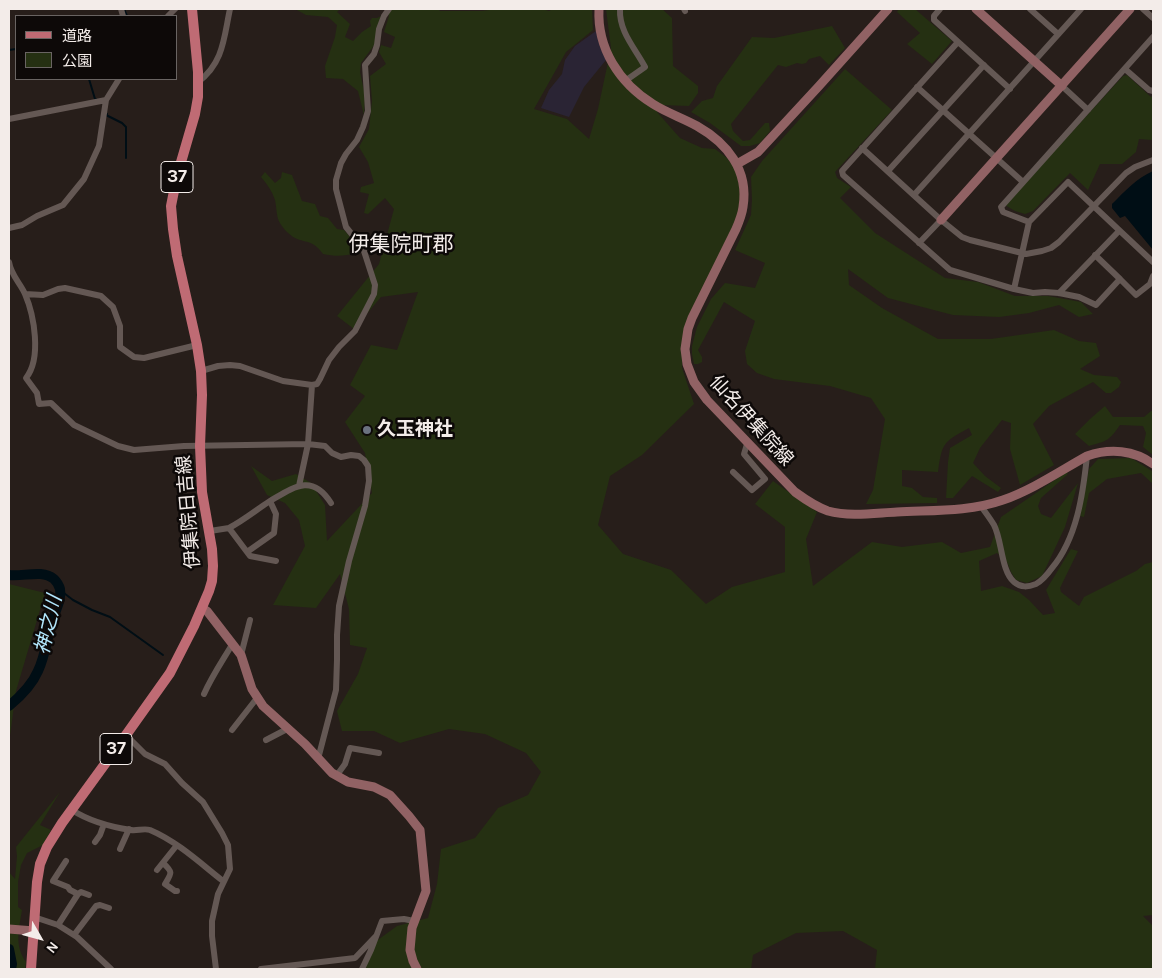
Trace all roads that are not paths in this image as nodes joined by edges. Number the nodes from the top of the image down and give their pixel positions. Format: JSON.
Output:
{"nodes":[{"id":1,"x":192,"y":9,"type":"edge"},
{"id":2,"x":230,"y":9,"type":"edge"},
{"id":3,"x":389,"y":9,"type":"edge"},
{"id":4,"x":599,"y":9,"type":"edge"},
{"id":5,"x":620,"y":9,"type":"edge"},
{"id":6,"x":888,"y":9,"type":"edge"},
{"id":7,"x":940,"y":9,"type":"edge"},
{"id":8,"x":976,"y":9,"type":"edge"},
{"id":9,"x":1030,"y":9,"type":"edge"},
{"id":10,"x":1081,"y":9,"type":"edge"},
{"id":11,"x":1130,"y":9,"type":"edge"},
{"id":12,"x":1143,"y":9,"type":"edge"},
{"id":13,"x":1153,"y":18,"type":"edge"},
{"id":14,"x":1058,"y":34,"type":"junction"},
{"id":15,"x":1153,"y":37,"type":"edge"},
{"id":16,"x":958,"y":42,"type":"junction"},
{"id":17,"x":1034,"y":61,"type":"junction"},
{"id":18,"x":984,"y":65,"type":"junction"},
{"id":19,"x":1125,"y":69,"type":"junction"},
{"id":20,"x":118,"y":80,"type":"edge"},
{"id":21,"x":625,"y":81,"type":"junction"},
{"id":22,"x":198,"y":82,"type":"junction"},
{"id":23,"x":1062,"y":86,"type":"junction"},
{"id":24,"x":917,"y":87,"type":"junction"},
{"id":25,"x":1010,"y":89,"type":"junction"},
{"id":26,"x":1153,"y":91,"type":"edge"},
{"id":27,"x":106,"y":100,"type":"junction"},
{"id":28,"x":1088,"y":110,"type":"junction"},
{"id":29,"x":943,"y":111,"type":"junction"},
{"id":30,"x":9,"y":119,"type":"edge"},
{"id":31,"x":969,"y":134,"type":"junction"},
{"id":32,"x":862,"y":148,"type":"junction"},
{"id":33,"x":997,"y":158,"type":"junction"},
{"id":34,"x":1153,"y":160,"type":"edge"},
{"id":35,"x":737,"y":164,"type":"junction"},
{"id":36,"x":888,"y":171,"type":"junction"},
{"id":37,"x":1023,"y":182,"type":"junction"},
{"id":38,"x":914,"y":195,"type":"junction"},
{"id":39,"x":1094,"y":206,"type":"junction"},
{"id":40,"x":941,"y":220,"type":"junction"},
{"id":41,"x":1029,"y":222,"type":"junction"},
{"id":42,"x":9,"y":228,"type":"edge"},
{"id":43,"x":1119,"y":231,"type":"junction"},
{"id":44,"x":919,"y":243,"type":"junction"},
{"id":45,"x":1022,"y":253,"type":"junction"},
{"id":46,"x":1095,"y":255,"type":"junction"},
{"id":47,"x":9,"y":262,"type":"edge"},
{"id":48,"x":1153,"y":262,"type":"edge"},
{"id":49,"x":1153,"y":276,"type":"edge"},
{"id":50,"x":1120,"y":280,"type":"junction"},
{"id":51,"x":1014,"y":289,"type":"junction"},
{"id":52,"x":1059,"y":293,"type":"junction"},
{"id":53,"x":25,"y":294,"type":"junction"},
{"id":54,"x":197,"y":345,"type":"junction"},
{"id":55,"x":201,"y":371,"type":"junction"},
{"id":56,"x":312,"y":385,"type":"junction"},
{"id":57,"x":308,"y":444,"type":"junction"},
{"id":58,"x":747,"y":444,"type":"junction"},
{"id":59,"x":200,"y":446,"type":"junction"},
{"id":60,"x":1087,"y":456,"type":"junction"},
{"id":61,"x":1153,"y":464,"type":"edge"},
{"id":62,"x":733,"y":472,"type":"dead end"},
{"id":63,"x":299,"y":486,"type":"junction"},
{"id":64,"x":270,"y":500,"type":"junction"},
{"id":65,"x":331,"y":503,"type":"dead end"},
{"id":66,"x":981,"y":506,"type":"junction"},
{"id":67,"x":229,"y":528,"type":"junction"},
{"id":68,"x":210,"y":531,"type":"junction"},
{"id":69,"x":247,"y":552,"type":"junction"},
{"id":70,"x":276,"y":561,"type":"dead end"},
{"id":71,"x":202,"y":608,"type":"junction"},
{"id":72,"x":250,"y":620,"type":"dead end"},
{"id":73,"x":233,"y":643,"type":"junction"},
{"id":74,"x":241,"y":655,"type":"junction"},
{"id":75,"x":204,"y":694,"type":"dead end"},
{"id":76,"x":257,"y":698,"type":"junction"},
{"id":77,"x":289,"y":728,"type":"junction"},
{"id":78,"x":232,"y":730,"type":"dead end"},
{"id":79,"x":126,"y":735,"type":"junction"},
{"id":80,"x":266,"y":740,"type":"dead end"},
{"id":81,"x":379,"y":754,"type":"dead end"},
{"id":82,"x":318,"y":759,"type":"junction"},
{"id":83,"x":337,"y":776,"type":"junction"},
{"id":84,"x":72,"y":810,"type":"junction"},
{"id":85,"x":104,"y":824,"type":"junction"},
{"id":86,"x":129,"y":829,"type":"junction"},
{"id":87,"x":96,"y":842,"type":"dead end"},
{"id":88,"x":177,"y":845,"type":"junction"},
{"id":89,"x":120,"y":849,"type":"dead end"},
{"id":90,"x":66,"y":861,"type":"dead end"},
{"id":91,"x":163,"y":863,"type":"junction"},
{"id":92,"x":158,"y":870,"type":"dead end"},
{"id":93,"x":224,"y":881,"type":"junction"},
{"id":94,"x":177,"y":891,"type":"dead end"},
{"id":95,"x":78,"y":894,"type":"junction"},
{"id":96,"x":89,"y":895,"type":"dead end"},
{"id":97,"x":108,"y":908,"type":"dead end"},
{"id":98,"x":34,"y":917,"type":"junction"},
{"id":99,"x":414,"y":921,"type":"junction"},
{"id":100,"x":58,"y":925,"type":"junction"},
{"id":101,"x":9,"y":929,"type":"edge"},
{"id":102,"x":34,"y":931,"type":"junction"},
{"id":103,"x":74,"y":935,"type":"junction"},
{"id":104,"x":376,"y":936,"type":"junction"},
{"id":105,"x":31,"y":969,"type":"edge"},
{"id":106,"x":111,"y":969,"type":"edge"},
{"id":107,"x":216,"y":969,"type":"edge"},
{"id":108,"x":261,"y":969,"type":"edge"},
{"id":109,"x":362,"y":969,"type":"edge"},
{"id":110,"x":417,"y":969,"type":"edge"}],
"edges":[{"from":1,"to":22,"type":"main road","name":"伊集院日吉線","number":"37"},
{"from":2,"to":22,"type":"street"},
{"from":3,"to":56,"type":"street"},
{"from":4,"to":21,"type":"street","name":"仙名伊集院線"},
{"from":5,"to":21,"type":"street"},
{"from":6,"to":35,"type":"street"},
{"from":7,"to":16,"type":"street"},
{"from":8,"to":17,"type":"street"},
{"from":9,"to":14,"type":"street"},
{"from":10,"to":14,"type":"street"},
{"from":11,"to":23,"type":"street"},
{"from":12,"to":13,"type":"street"},
{"from":14,"to":17,"type":"street"},
{"from":15,"to":19,"type":"street"},
{"from":16,"to":18,"type":"street"},
{"from":16,"to":24,"type":"street"},
{"from":17,"to":23,"type":"street"},
{"from":17,"to":25,"type":"street"},
{"from":18,"to":25,"type":"street"},
{"from":18,"to":29,"type":"street"},
{"from":19,"to":26,"type":"street"},
{"from":19,"to":28,"type":"street"},
{"from":20,"to":27,"type":"street"},
{"from":21,"to":35,"type":"street","name":"仙名伊集院線"},
{"from":22,"to":54,"type":"main road","name":"伊集院日吉線","number":"37"},
{"from":23,"to":28,"type":"street"},
{"from":23,"to":33,"type":"street"},
{"from":24,"to":29,"type":"street"},
{"from":24,"to":32,"type":"street"},
{"from":25,"to":31,"type":"street"},
{"from":27,"to":30,"type":"street"},
{"from":27,"to":42,"type":"street"},
{"from":28,"to":37,"type":"street"},
{"from":29,"to":31,"type":"street"},
{"from":29,"to":36,"type":"street"},
{"from":31,"to":33,"type":"street"},
{"from":31,"to":38,"type":"street"},
{"from":32,"to":36,"type":"street"},
{"from":32,"to":44,"type":"street"},
{"from":33,"to":37,"type":"street"},
{"from":33,"to":40,"type":"street"},
{"from":34,"to":39,"type":"street"},
{"from":35,"to":58,"type":"street","name":"仙名伊集院線"},
{"from":36,"to":38,"type":"street"},
{"from":37,"to":41,"type":"street"},
{"from":38,"to":40,"type":"street"},
{"from":39,"to":41,"type":"street"},
{"from":39,"to":43,"type":"street"},
{"from":39,"to":45,"type":"street"},
{"from":40,"to":44,"type":"street"},
{"from":40,"to":45,"type":"street"},
{"from":41,"to":45,"type":"street"},
{"from":43,"to":46,"type":"street"},
{"from":43,"to":48,"type":"street"},
{"from":44,"to":51,"type":"street"},
{"from":45,"to":51,"type":"street"},
{"from":46,"to":50,"type":"street"},
{"from":46,"to":52,"type":"street"},
{"from":47,"to":53,"type":"street"},
{"from":49,"to":50,"type":"street"},
{"from":50,"to":52,"type":"street"},
{"from":51,"to":52,"type":"street"},
{"from":53,"to":54,"type":"street"},
{"from":53,"to":59,"type":"street"},
{"from":54,"to":55,"type":"main road","name":"伊集院日吉線","number":"37"},
{"from":55,"to":56,"type":"street"},
{"from":55,"to":59,"type":"main road","name":"伊集院日吉線","number":"37"},
{"from":56,"to":57,"type":"street"},
{"from":57,"to":59,"type":"street"},
{"from":57,"to":63,"type":"street"},
{"from":57,"to":82,"type":"street"},
{"from":58,"to":62,"type":"street"},
{"from":58,"to":66,"type":"street","name":"仙名伊集院線"},
{"from":59,"to":68,"type":"main road","name":"伊集院日吉線","number":"37"},
{"from":60,"to":61,"type":"street","name":"仙名伊集院線"},
{"from":60,"to":66,"type":"street","name":"仙名伊集院線"},
{"from":60,"to":66,"type":"street"},
{"from":63,"to":64,"type":"street"},
{"from":63,"to":65,"type":"street"},
{"from":64,"to":67,"type":"street"},
{"from":64,"to":69,"type":"street"},
{"from":67,"to":68,"type":"street"},
{"from":67,"to":69,"type":"street"},
{"from":68,"to":71,"type":"main road","name":"伊集院日吉線","number":"37"},
{"from":69,"to":70,"type":"street"},
{"from":71,"to":73,"type":"street"},
{"from":71,"to":79,"type":"main road","name":"伊集院日吉線","number":"37"},
{"from":72,"to":74,"type":"street"},
{"from":73,"to":74,"type":"street"},
{"from":73,"to":75,"type":"street"},
{"from":74,"to":76,"type":"street"},
{"from":76,"to":77,"type":"street"},
{"from":76,"to":78,"type":"street"},
{"from":77,"to":80,"type":"street"},
{"from":77,"to":82,"type":"street"},
{"from":79,"to":84,"type":"main road","name":"伊集院日吉線","number":"37"},
{"from":79,"to":93,"type":"street"},
{"from":81,"to":83,"type":"street"},
{"from":82,"to":83,"type":"street"},
{"from":83,"to":99,"type":"street"},
{"from":84,"to":85,"type":"street"},
{"from":84,"to":98,"type":"main road","name":"伊集院日吉線","number":"37"},
{"from":85,"to":86,"type":"street"},
{"from":85,"to":87,"type":"street"},
{"from":86,"to":88,"type":"street"},
{"from":86,"to":89,"type":"street"},
{"from":88,"to":91,"type":"street"},
{"from":88,"to":93,"type":"street"},
{"from":90,"to":95,"type":"street"},
{"from":91,"to":92,"type":"street"},
{"from":91,"to":94,"type":"street"},
{"from":93,"to":107,"type":"street"},
{"from":95,"to":96,"type":"street"},
{"from":95,"to":100,"type":"street"},
{"from":97,"to":103,"type":"street"},
{"from":98,"to":100,"type":"street"},
{"from":98,"to":102,"type":"main road","name":"伊集院日吉線","number":"37"},
{"from":99,"to":104,"type":"street"},
{"from":99,"to":110,"type":"street"},
{"from":100,"to":103,"type":"street"},
{"from":101,"to":102,"type":"street"},
{"from":102,"to":105,"type":"main road","name":"伊集院日吉線","number":"37"},
{"from":103,"to":106,"type":"street"},
{"from":104,"to":108,"type":"street"},
{"from":104,"to":109,"type":"street"}]}
